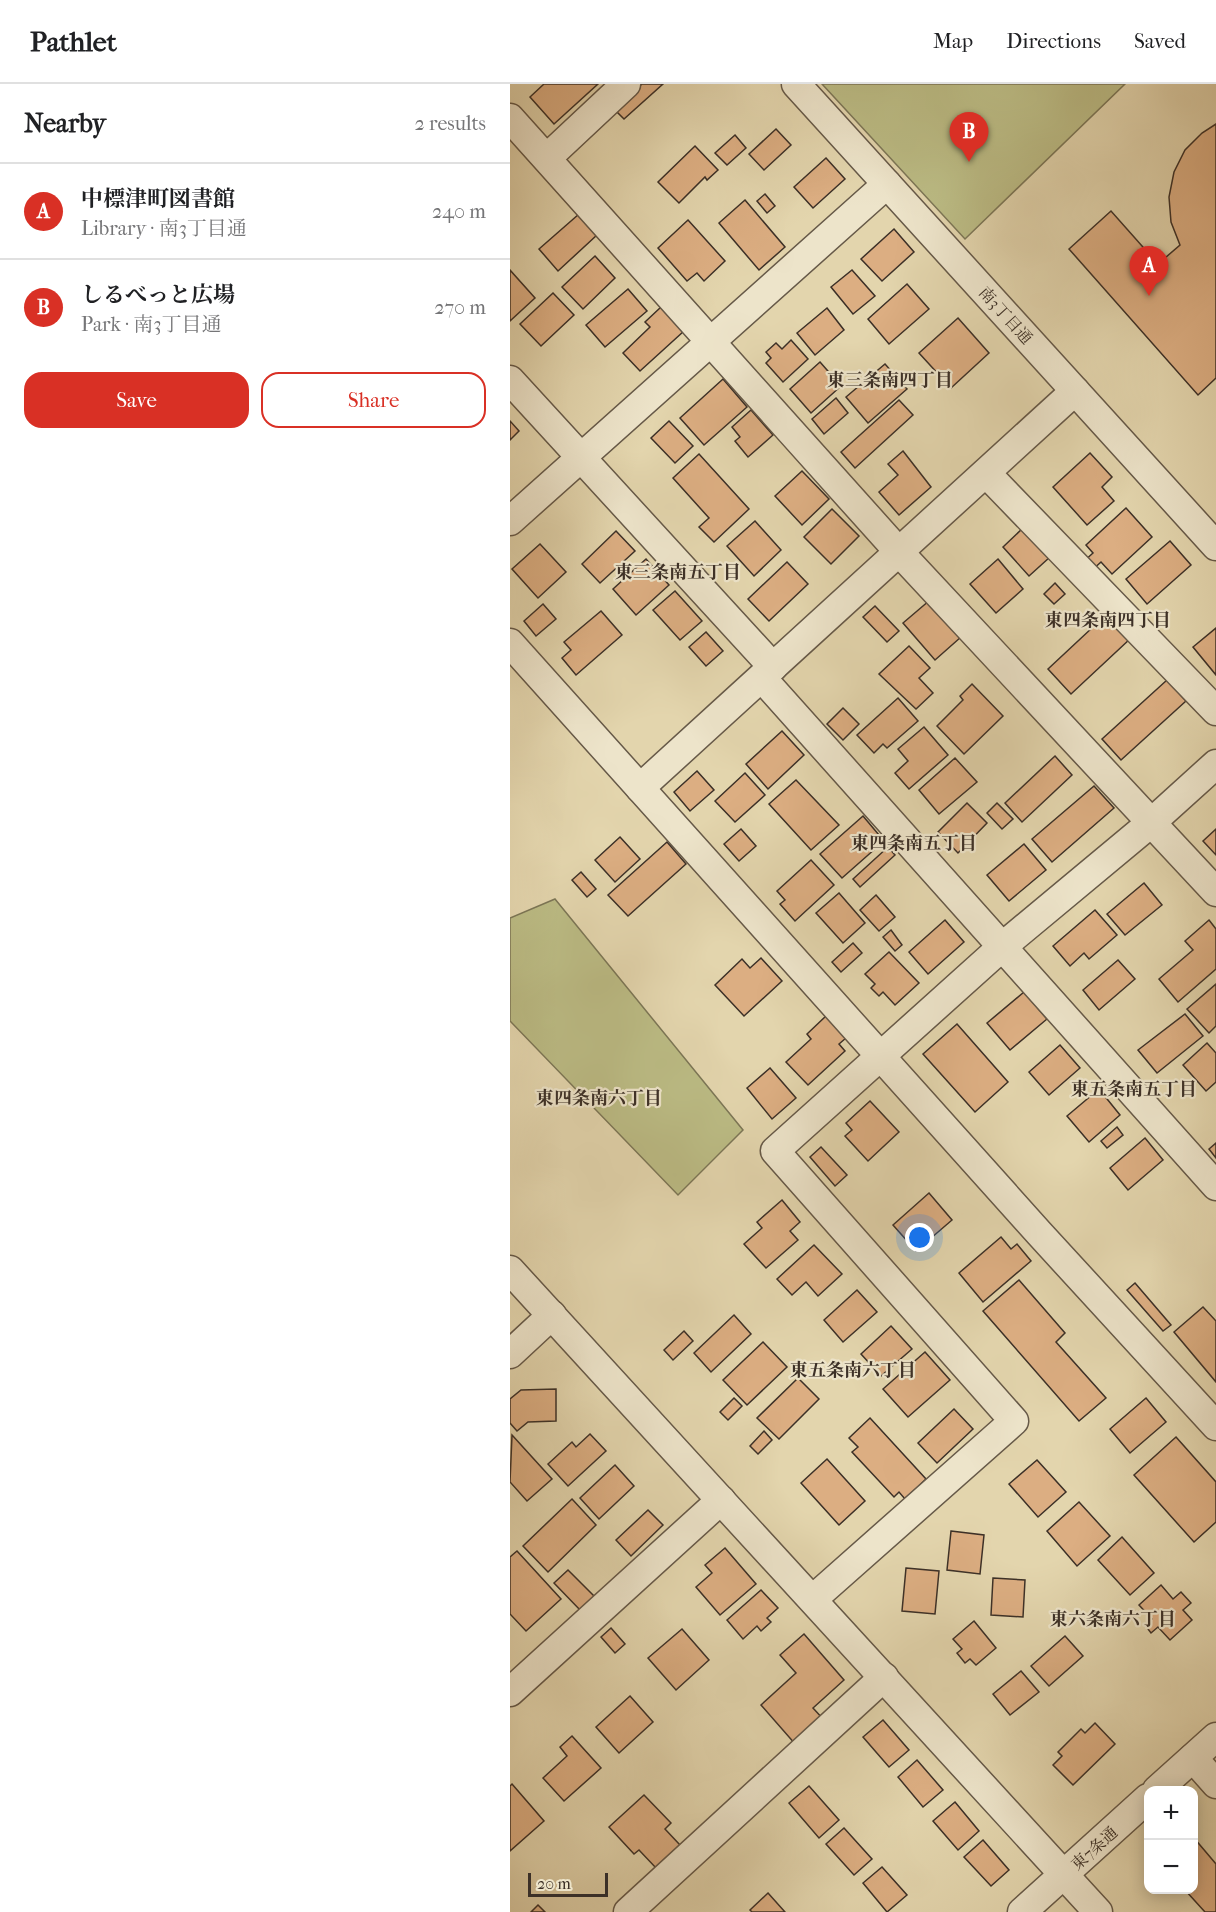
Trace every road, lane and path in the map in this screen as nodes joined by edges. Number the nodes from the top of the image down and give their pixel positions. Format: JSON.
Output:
{"nodes":[{"id":1,"x":626,"y":84,"type":"edge"},
{"id":2,"x":796,"y":84,"type":"edge"},
{"id":3,"x":510,"y":118,"type":"edge"},
{"id":4,"x":547,"y":158,"type":"junction"},
{"id":5,"x":887,"y":184,"type":"junction"},
{"id":6,"x":711,"y":342,"type":"junction"},
{"id":7,"x":510,"y":380,"type":"edge"},
{"id":8,"x":1075,"y":391,"type":"junction"},
{"id":9,"x":581,"y":458,"type":"junction"},
{"id":10,"x":986,"y":473,"type":"junction"},
{"id":11,"x":510,"y":521,"type":"edge"},
{"id":12,"x":1216,"y":546,"type":"edge"},
{"id":13,"x":899,"y":552,"type":"junction"},
{"id":14,"x":510,"y":644,"type":"edge"},
{"id":15,"x":767,"y":673,"type":"junction"},
{"id":16,"x":1216,"y":711,"type":"edge"},
{"id":17,"x":1216,"y":764,"type":"edge"},
{"id":18,"x":640,"y":788,"type":"junction"},
{"id":19,"x":1152,"y":822,"type":"junction"},
{"id":20,"x":1216,"y":892,"type":"edge"},
{"id":21,"x":1003,"y":946,"type":"junction"},
{"id":22,"x":881,"y":1056,"type":"junction"},
{"id":23,"x":1216,"y":1186,"type":"edge"},
{"id":24,"x":510,"y":1270,"type":"edge"},
{"id":25,"x":552,"y":1315,"type":"junction"},
{"id":26,"x":510,"y":1354,"type":"edge"},
{"id":27,"x":1216,"y":1426,"type":"edge"},
{"id":28,"x":721,"y":1500,"type":"junction"},
{"id":29,"x":813,"y":1599,"type":"junction"},
{"id":30,"x":884,"y":1677,"type":"junction"},
{"id":31,"x":510,"y":1692,"type":"edge"},
{"id":32,"x":1216,"y":1737,"type":"edge"},
{"id":33,"x":1193,"y":1758,"type":"junction"},
{"id":34,"x":1216,"y":1784,"type":"edge"},
{"id":35,"x":1162,"y":1786,"type":"edge"},
{"id":36,"x":1144,"y":1803,"type":"edge"},
{"id":37,"x":1066,"y":1874,"type":"junction"},
{"id":38,"x":628,"y":1912,"type":"edge"},
{"id":39,"x":1022,"y":1912,"type":"edge"},
{"id":40,"x":1098,"y":1912,"type":"edge"}],
"edges":[{"from":1,"to":4,"type":"street"},
{"from":2,"to":5,"type":"street","name":"南3丁目通"},
{"from":3,"to":4,"type":"street"},
{"from":4,"to":6,"type":"street"},
{"from":5,"to":6,"type":"street"},
{"from":5,"to":8,"type":"street","name":"南3丁目通"},
{"from":6,"to":9,"type":"street"},
{"from":6,"to":13,"type":"street"},
{"from":7,"to":9,"type":"street"},
{"from":8,"to":10,"type":"street"},
{"from":8,"to":12,"type":"street","name":"南3丁目通"},
{"from":9,"to":11,"type":"street"},
{"from":9,"to":15,"type":"street"},
{"from":10,"to":13,"type":"street"},
{"from":10,"to":16,"type":"street"},
{"from":13,"to":15,"type":"street"},
{"from":13,"to":19,"type":"street"},
{"from":14,"to":18,"type":"street"},
{"from":15,"to":18,"type":"street"},
{"from":15,"to":21,"type":"street"},
{"from":17,"to":19,"type":"street"},
{"from":18,"to":22,"type":"street"},
{"from":19,"to":20,"type":"street"},
{"from":19,"to":21,"type":"street"},
{"from":21,"to":22,"type":"street"},
{"from":21,"to":23,"type":"street"},
{"from":22,"to":27,"type":"street"},
{"from":22,"to":29,"type":"street"},
{"from":24,"to":25,"type":"street"},
{"from":25,"to":26,"type":"street"},
{"from":25,"to":28,"type":"street"},
{"from":28,"to":29,"type":"street"},
{"from":28,"to":31,"type":"street"},
{"from":29,"to":30,"type":"street"},
{"from":30,"to":37,"type":"street"},
{"from":30,"to":38,"type":"street"},
{"from":32,"to":33,"type":"street"},
{"from":33,"to":34,"type":"street"},
{"from":33,"to":35,"type":"street"},
{"from":36,"to":37,"type":"street","name":"東7条通"},
{"from":37,"to":39,"type":"street","name":"東7条通"},
{"from":37,"to":40,"type":"street"}]}
